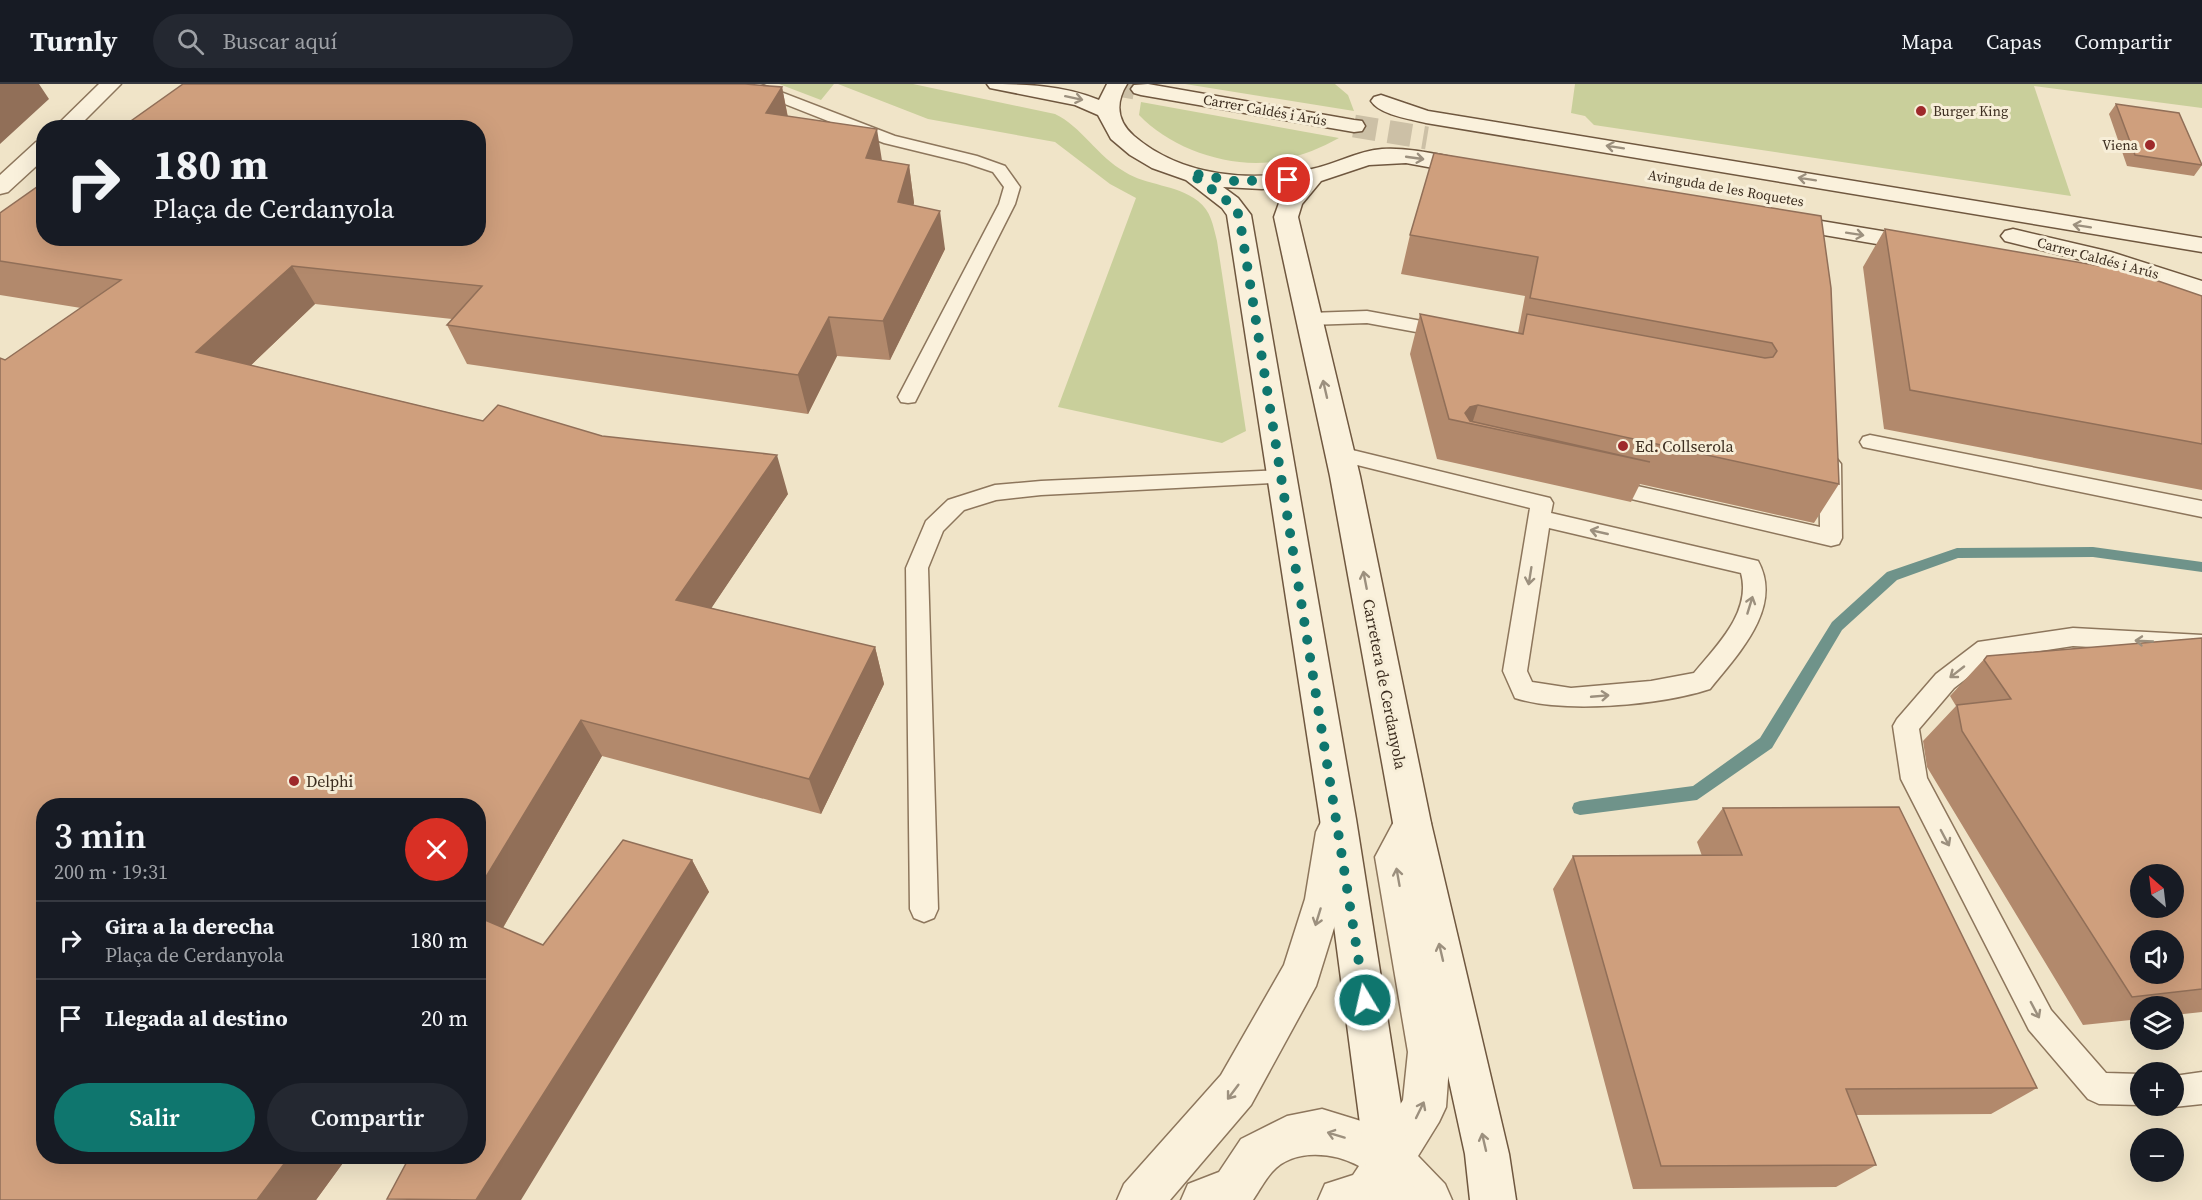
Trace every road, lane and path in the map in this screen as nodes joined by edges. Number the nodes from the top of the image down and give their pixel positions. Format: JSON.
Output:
{"nodes":[{"id":1,"x":111,"y":84,"type":"edge"},
{"id":2,"x":747,"y":84,"type":"edge"},
{"id":3,"x":997,"y":84,"type":"edge"},
{"id":4,"x":1117,"y":84,"type":"edge"},
{"id":5,"x":1142,"y":89,"type":"dead end"},
{"id":6,"x":1375,"y":93,"type":"edge"},
{"id":7,"x":1107,"y":111,"type":"junction"},
{"id":8,"x":73,"y":120,"type":"edge"},
{"id":9,"x":1354,"y":126,"type":"tunnel mouth"},
{"id":10,"x":1427,"y":138,"type":"tunnel mouth"},
{"id":11,"x":36,"y":154,"type":"edge"},
{"id":12,"x":1356,"y":159,"type":"junction"},
{"id":13,"x":1493,"y":172,"type":"edge"},
{"id":14,"x":1190,"y":173,"type":"junction"},
{"id":15,"x":1314,"y":176,"type":"junction"},
{"id":16,"x":0,"y":187,"type":"edge"},
{"id":17,"x":1803,"y":201,"type":"dead end"},
{"id":18,"x":1758,"y":218,"type":"edge"},
{"id":19,"x":1990,"y":232,"type":"dead end"},
{"id":20,"x":2025,"y":238,"type":"junction"},
{"id":21,"x":2202,"y":245,"type":"edge"},
{"id":22,"x":1949,"y":249,"type":"edge"},
{"id":23,"x":2202,"y":254,"type":"edge"},
{"id":24,"x":2007,"y":258,"type":"edge"},
{"id":25,"x":2202,"y":289,"type":"edge"},
{"id":26,"x":2202,"y":301,"type":"edge"},
{"id":27,"x":1309,"y":319,"type":"junction"},
{"id":28,"x":1461,"y":335,"type":"edge"},
{"id":29,"x":908,"y":397,"type":"dead end"},
{"id":30,"x":1870,"y":442,"type":"dead end"},
{"id":31,"x":1830,"y":446,"type":"edge"},
{"id":32,"x":1340,"y":454,"type":"junction"},
{"id":33,"x":1282,"y":477,"type":"junction"},
{"id":34,"x":1591,"y":483,"type":"dead end"},
{"id":35,"x":2202,"y":509,"type":"edge"},
{"id":36,"x":1540,"y":518,"type":"junction"},
{"id":37,"x":2202,"y":644,"type":"edge"},
{"id":38,"x":1338,"y":819,"type":"junction"},
{"id":39,"x":1412,"y":823,"type":"junction"},
{"id":40,"x":924,"y":909,"type":"dead end"},
{"id":41,"x":2202,"y":1088,"type":"edge"},
{"id":42,"x":2130,"y":1089,"type":"edge"},
{"id":43,"x":2184,"y":1090,"type":"edge"},
{"id":44,"x":1391,"y":1180,"type":"edge"},
{"id":45,"x":1228,"y":1196,"type":"edge"},
{"id":46,"x":1140,"y":1200,"type":"edge"},
{"id":47,"x":1341,"y":1200,"type":"edge"},
{"id":48,"x":1429,"y":1200,"type":"edge"},
{"id":49,"x":1493,"y":1200,"type":"edge"}],
"edges":[{"from":1,"to":8,"type":"main road"},
{"from":2,"to":29,"type":"lane"},
{"from":3,"to":7,"type":"main road","one_way":true},
{"from":4,"to":7,"type":"main road"},
{"from":5,"to":9,"type":"main road","name":"Carrer Caldés i Arús"},
{"from":6,"to":12,"type":"main road"},
{"from":21,"to":6,"type":"main road","one_way":true},
{"from":7,"to":14,"type":"main road"},
{"from":10,"to":17,"type":"main road","name":"Avinguda de les Roquetes"},
{"from":11,"to":16,"type":"main road"},
{"from":12,"to":13,"type":"main road","one_way":true},
{"from":12,"to":15,"type":"main road"},
{"from":14,"to":15,"type":"main road"},
{"from":14,"to":33,"type":"main road"},
{"from":15,"to":27,"type":"main road","name":"Carretera de Cerdanyola"},
{"from":18,"to":22,"type":"main road","one_way":true},
{"from":19,"to":20,"type":"main road"},
{"from":20,"to":23,"type":"main road","name":"Carrer Caldés i Arús"},
{"from":20,"to":25,"type":"main road","name":"Carrer Caldés i Arús"},
{"from":24,"to":26,"type":"main road"},
{"from":27,"to":28,"type":"lane"},
{"from":32,"to":27,"type":"main road","name":"Carretera de Cerdanyola","one_way":true},
{"from":30,"to":35,"type":"lane"},
{"from":31,"to":34,"type":"lane"},
{"from":32,"to":36,"type":"lane"},
{"from":39,"to":32,"type":"main road","name":"Carretera de Cerdanyola","one_way":true},
{"from":33,"to":38,"type":"main road"},
{"from":33,"to":40,"type":"lane"},
{"from":36,"to":36,"type":"lane","one_way":true},
{"from":37,"to":42,"type":"lane","one_way":true},
{"from":38,"to":44,"type":"main road"},
{"from":38,"to":46,"type":"main road","one_way":true},
{"from":44,"to":39,"type":"main road","one_way":true},
{"from":49,"to":39,"type":"main road","name":"Carretera de Cerdanyola","one_way":true},
{"from":41,"to":43,"type":"lane"},
{"from":44,"to":45,"type":"main road","one_way":true},
{"from":44,"to":47,"type":"main road"},
{"from":44,"to":48,"type":"main road"}]}
